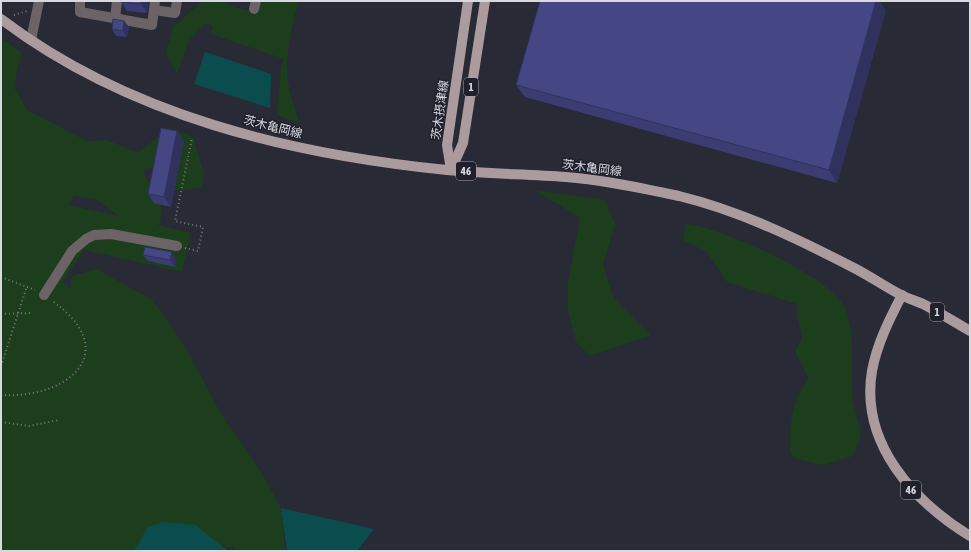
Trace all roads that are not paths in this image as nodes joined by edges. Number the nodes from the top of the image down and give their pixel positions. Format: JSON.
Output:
{"nodes":[{"id":1,"x":39,"y":1,"type":"edge"},
{"id":2,"x":80,"y":1,"type":"edge"},
{"id":3,"x":117,"y":1,"type":"edge"},
{"id":4,"x":177,"y":1,"type":"edge"},
{"id":5,"x":468,"y":1,"type":"edge"},
{"id":6,"x":485,"y":1,"type":"edge"},
{"id":7,"x":155,"y":6,"type":"edge"},
{"id":8,"x":115,"y":18,"type":"junction"},
{"id":9,"x":1,"y":19,"type":"edge"},
{"id":10,"x":31,"y":40,"type":"junction"},
{"id":11,"x":451,"y":170,"type":"junction"},
{"id":12,"x":177,"y":246,"type":"road end"},
{"id":13,"x":44,"y":295,"type":"road end"},
{"id":14,"x":902,"y":295,"type":"junction"},
{"id":15,"x":970,"y":331,"type":"edge"},
{"id":16,"x":970,"y":536,"type":"edge"}],
"edges":[{"from":1,"to":10,"type":"street"},
{"from":2,"to":8,"type":"street"},
{"from":3,"to":8,"type":"street"},
{"from":4,"to":7,"type":"street"},
{"from":5,"to":11,"type":"main road","name":"茨木摂津線","number":"1"},
{"from":6,"to":11,"type":"main road","number":"1"},
{"from":7,"to":8,"type":"street"},
{"from":9,"to":10,"type":"main road","name":"茨木亀岡線","number":"46"},
{"from":10,"to":11,"type":"main road","name":"茨木亀岡線","number":"46"},
{"from":11,"to":14,"type":"main road","name":"茨木亀岡線","number":"46"},
{"from":12,"to":13,"type":"street"},
{"from":14,"to":15,"type":"main road","number":"1"},
{"from":14,"to":16,"type":"main road","number":"46"}]}
